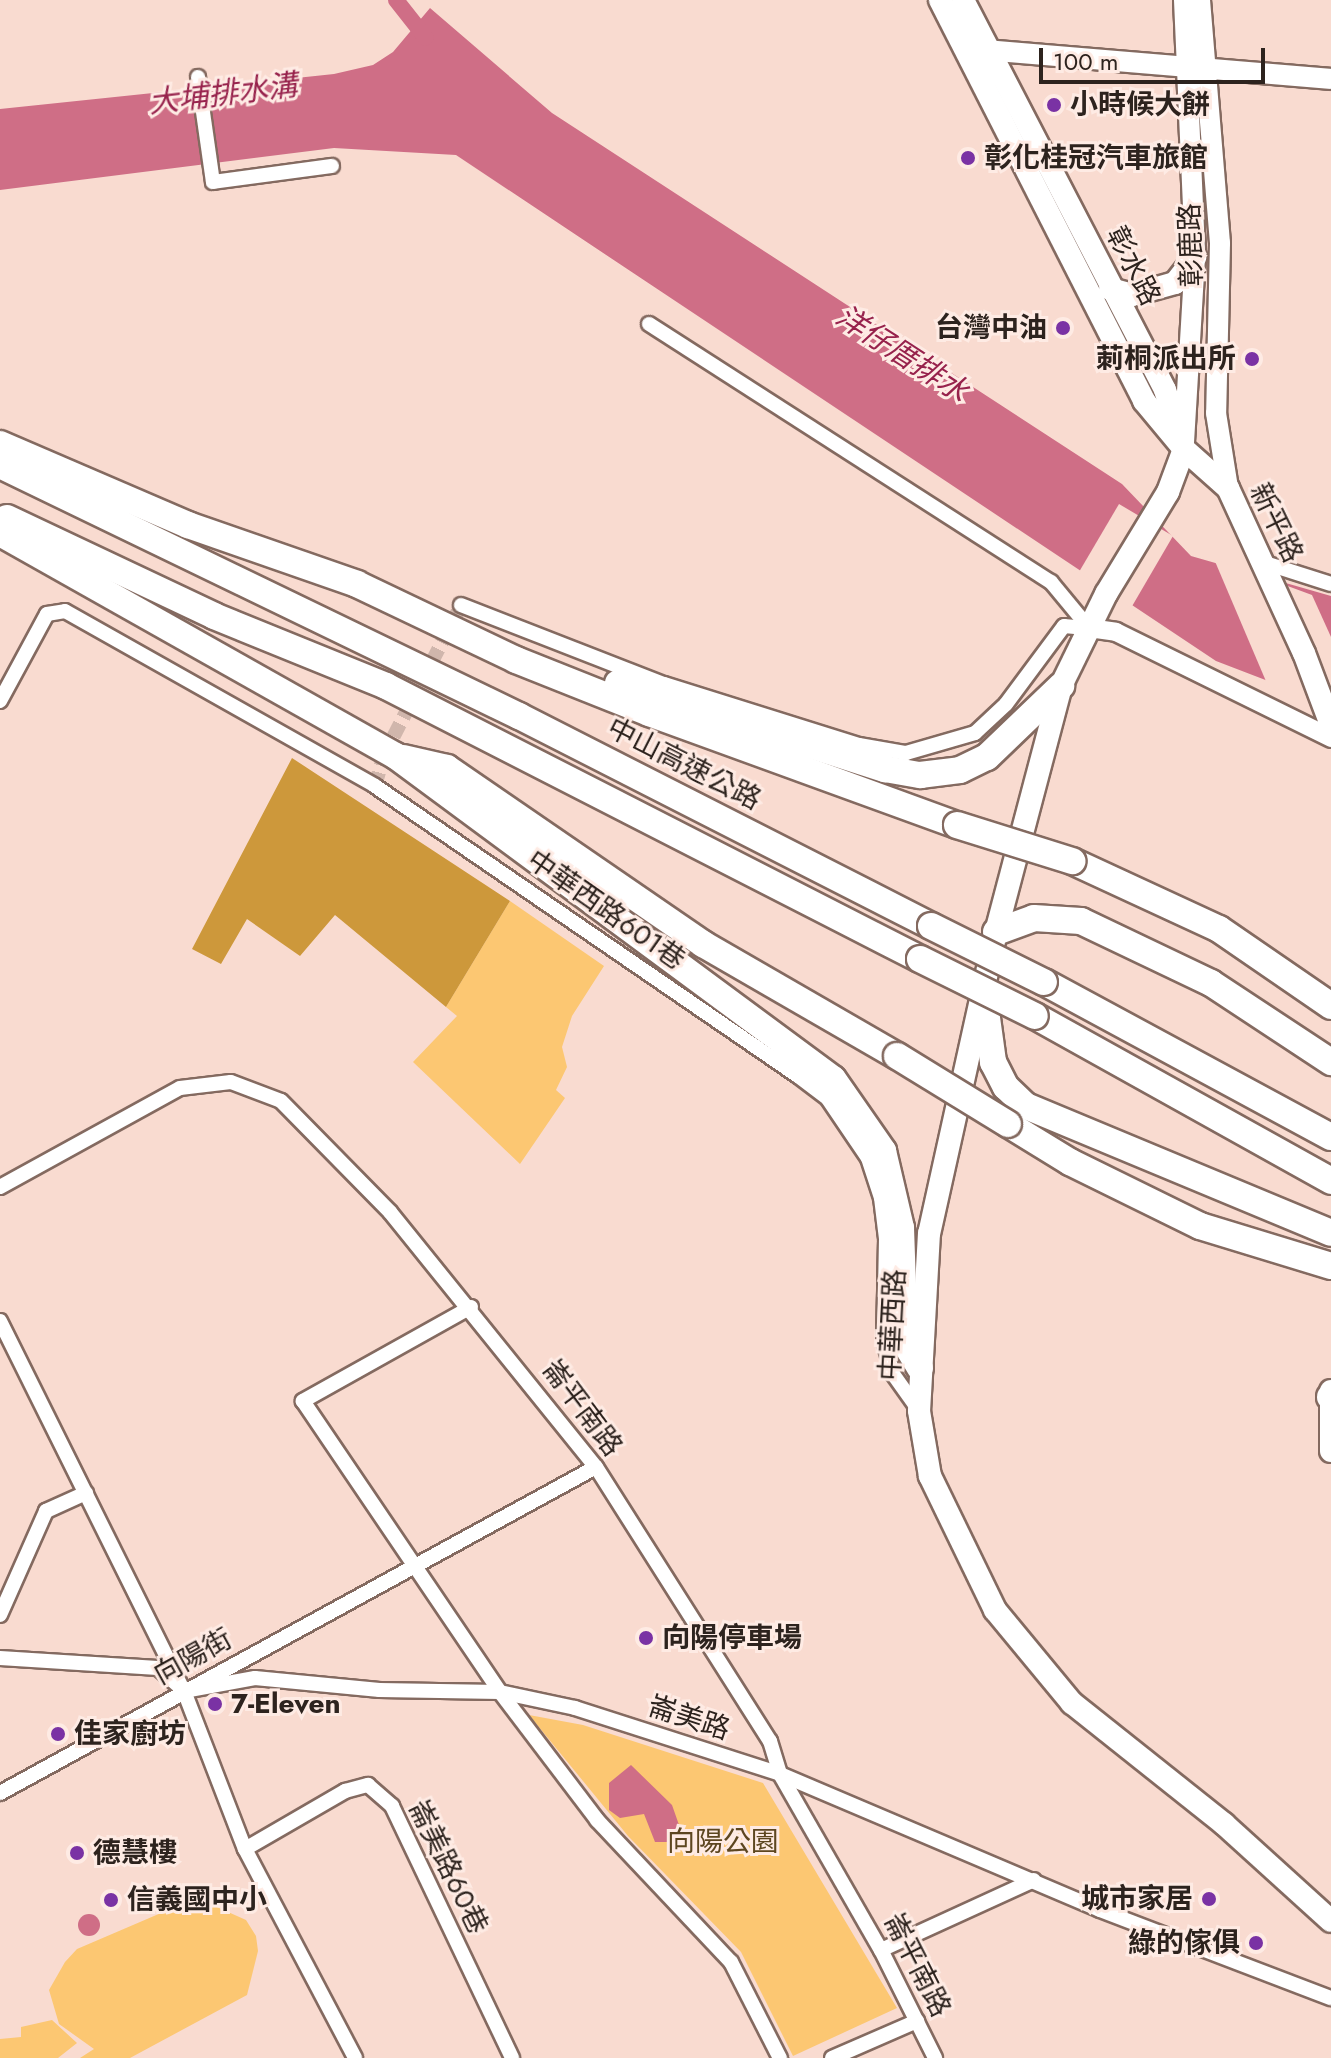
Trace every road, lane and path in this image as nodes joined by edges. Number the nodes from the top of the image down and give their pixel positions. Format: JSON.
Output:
{"nodes":[{"id":1,"x":940,"y":0,"type":"edge"},
{"id":2,"x":963,"y":0,"type":"edge"},
{"id":3,"x":1184,"y":0,"type":"edge"},
{"id":4,"x":1200,"y":0,"type":"edge"},
{"id":5,"x":977,"y":49,"type":"junction"},
{"id":6,"x":1198,"y":70,"type":"junction"},
{"id":7,"x":1331,"y":79,"type":"edge"},
{"id":8,"x":199,"y":81,"type":"dead end"},
{"id":9,"x":332,"y":166,"type":"dead end"},
{"id":10,"x":1195,"y":257,"type":"junction"},
{"id":11,"x":1110,"y":289,"type":"junction"},
{"id":12,"x":649,"y":324,"type":"dead end"},
{"id":13,"x":0,"y":444,"type":"edge"},
{"id":14,"x":1184,"y":449,"type":"junction"},
{"id":15,"x":0,"y":465,"type":"edge"},
{"id":16,"x":1228,"y":488,"type":"junction"},
{"id":17,"x":0,"y":515,"type":"edge"},
{"id":18,"x":0,"y":533,"type":"edge"},
{"id":19,"x":1262,"y":562,"type":"junction"},
{"id":20,"x":357,"y":584,"type":"junction"},
{"id":21,"x":1331,"y":584,"type":"edge"},
{"id":22,"x":461,"y":605,"type":"dead end"},
{"id":23,"x":1089,"y":628,"type":"junction"},
{"id":24,"x":1061,"y":686,"type":"junction"},
{"id":25,"x":0,"y":701,"type":"edge"},
{"id":26,"x":1331,"y":725,"type":"edge"},
{"id":27,"x":1331,"y":738,"type":"edge"},
{"id":28,"x":396,"y":756,"type":"junction"},
{"id":29,"x":996,"y":932,"type":"junction"},
{"id":30,"x":984,"y":996,"type":"junction"},
{"id":31,"x":1331,"y":1006,"type":"edge"},
{"id":32,"x":1331,"y":1062,"type":"edge"},
{"id":33,"x":1331,"y":1137,"type":"edge"},
{"id":34,"x":1331,"y":1181,"type":"edge"},
{"id":35,"x":0,"y":1187,"type":"edge"},
{"id":36,"x":1326,"y":1230,"type":"edge"},
{"id":37,"x":1331,"y":1266,"type":"edge"},
{"id":38,"x":471,"y":1307,"type":"junction"},
{"id":39,"x":0,"y":1321,"type":"edge"},
{"id":40,"x":920,"y":1368,"type":"junction"},
{"id":41,"x":1331,"y":1395,"type":"edge"},
{"id":42,"x":919,"y":1411,"type":"junction"},
{"id":43,"x":1331,"y":1451,"type":"edge"},
{"id":44,"x":596,"y":1467,"type":"junction"},
{"id":45,"x":86,"y":1493,"type":"junction"},
{"id":46,"x":411,"y":1565,"type":"junction"},
{"id":47,"x":0,"y":1615,"type":"edge"},
{"id":48,"x":0,"y":1658,"type":"edge"},
{"id":49,"x":184,"y":1691,"type":"junction"},
{"id":50,"x":500,"y":1692,"type":"junction"},
{"id":51,"x":780,"y":1774,"type":"junction"},
{"id":52,"x":0,"y":1793,"type":"edge"},
{"id":53,"x":245,"y":1849,"type":"junction"},
{"id":54,"x":1034,"y":1880,"type":"junction"},
{"id":55,"x":1331,"y":1921,"type":"edge"},
{"id":56,"x":881,"y":1950,"type":"junction"},
{"id":57,"x":1331,"y":1998,"type":"edge"},
{"id":58,"x":917,"y":2021,"type":"junction"},
{"id":59,"x":355,"y":2058,"type":"edge"},
{"id":60,"x":512,"y":2058,"type":"edge"},
{"id":61,"x":780,"y":2058,"type":"edge"},
{"id":62,"x":832,"y":2058,"type":"edge"},
{"id":63,"x":935,"y":2058,"type":"edge"}],
"edges":[{"from":1,"to":5,"type":"main road","name":"彰水路"},
{"from":2,"to":5,"type":"main road","name":"彰水路"},
{"from":3,"to":6,"type":"main road","name":"彰鹿路"},
{"from":4,"to":6,"type":"main road","name":"彰鹿路"},
{"from":5,"to":6,"type":"main road"},
{"from":5,"to":11,"type":"main road","name":"彰水路"},
{"from":5,"to":14,"type":"main road","name":"彰水路"},
{"from":6,"to":7,"type":"main road"},
{"from":6,"to":10,"type":"main road","name":"彰鹿路"},
{"from":6,"to":16,"type":"main road","name":"彰鹿路"},
{"from":8,"to":9,"type":"street"},
{"from":10,"to":11,"type":"main road"},
{"from":10,"to":14,"type":"main road","name":"彰鹿路"},
{"from":11,"to":14,"type":"main road","name":"彰水路"},
{"from":12,"to":23,"type":"street"},
{"from":13,"to":20,"type":"highway"},
{"from":14,"to":16,"type":"main road","name":"新平路"},
{"from":14,"to":23,"type":"main road","name":"中華西路"},
{"from":15,"to":33,"type":"highway","name":"中山高速公路","bridge":true},
{"from":16,"to":19,"type":"main road","name":"新平路"},
{"from":17,"to":34,"type":"highway","bridge":true},
{"from":18,"to":28,"type":"highway"},
{"from":19,"to":21,"type":"street"},
{"from":19,"to":26,"type":"main road","name":"新平路"},
{"from":20,"to":24,"type":"highway"},
{"from":20,"to":31,"type":"highway","bridge":true},
{"from":22,"to":23,"type":"street"},
{"from":23,"to":24,"type":"main road","name":"中華西路"},
{"from":23,"to":27,"type":"street"},
{"from":24,"to":29,"type":"main road","name":"中華西路"},
{"from":25,"to":42,"type":"street","name":"中華西路601巷"},
{"from":28,"to":37,"type":"highway","bridge":true},
{"from":28,"to":40,"type":"highway"},
{"from":29,"to":30,"type":"main road","name":"中華西路"},
{"from":29,"to":32,"type":"highway"},
{"from":30,"to":36,"type":"highway"},
{"from":30,"to":40,"type":"main road","name":"中華西路"},
{"from":35,"to":38,"type":"street","name":"崙平南路"},
{"from":38,"to":44,"type":"street","name":"崙平南路"},
{"from":38,"to":46,"type":"street"},
{"from":39,"to":45,"type":"street"},
{"from":40,"to":42,"type":"main road","name":"中華西路"},
{"from":41,"to":43,"type":"main road"},
{"from":42,"to":55,"type":"main road","name":"中華西路"},
{"from":44,"to":46,"type":"street","name":"向陽街"},
{"from":44,"to":51,"type":"street","name":"崙平南路"},
{"from":45,"to":47,"type":"street"},
{"from":45,"to":49,"type":"street"},
{"from":46,"to":49,"type":"street","name":"向陽街"},
{"from":46,"to":50,"type":"street"},
{"from":48,"to":49,"type":"street"},
{"from":49,"to":50,"type":"street","name":"崙美路"},
{"from":49,"to":52,"type":"street","name":"向陽街"},
{"from":49,"to":53,"type":"street"},
{"from":50,"to":51,"type":"street","name":"崙美路"},
{"from":50,"to":61,"type":"street"},
{"from":51,"to":54,"type":"street","name":"崙美路"},
{"from":51,"to":56,"type":"street","name":"崙平南路"},
{"from":53,"to":59,"type":"street"},
{"from":53,"to":60,"type":"street","name":"崙美路60巷"},
{"from":54,"to":56,"type":"street"},
{"from":54,"to":57,"type":"street","name":"崙美路"},
{"from":56,"to":58,"type":"street","name":"崙平南路"},
{"from":58,"to":62,"type":"street"},
{"from":58,"to":63,"type":"street","name":"崙平南路"}]}
